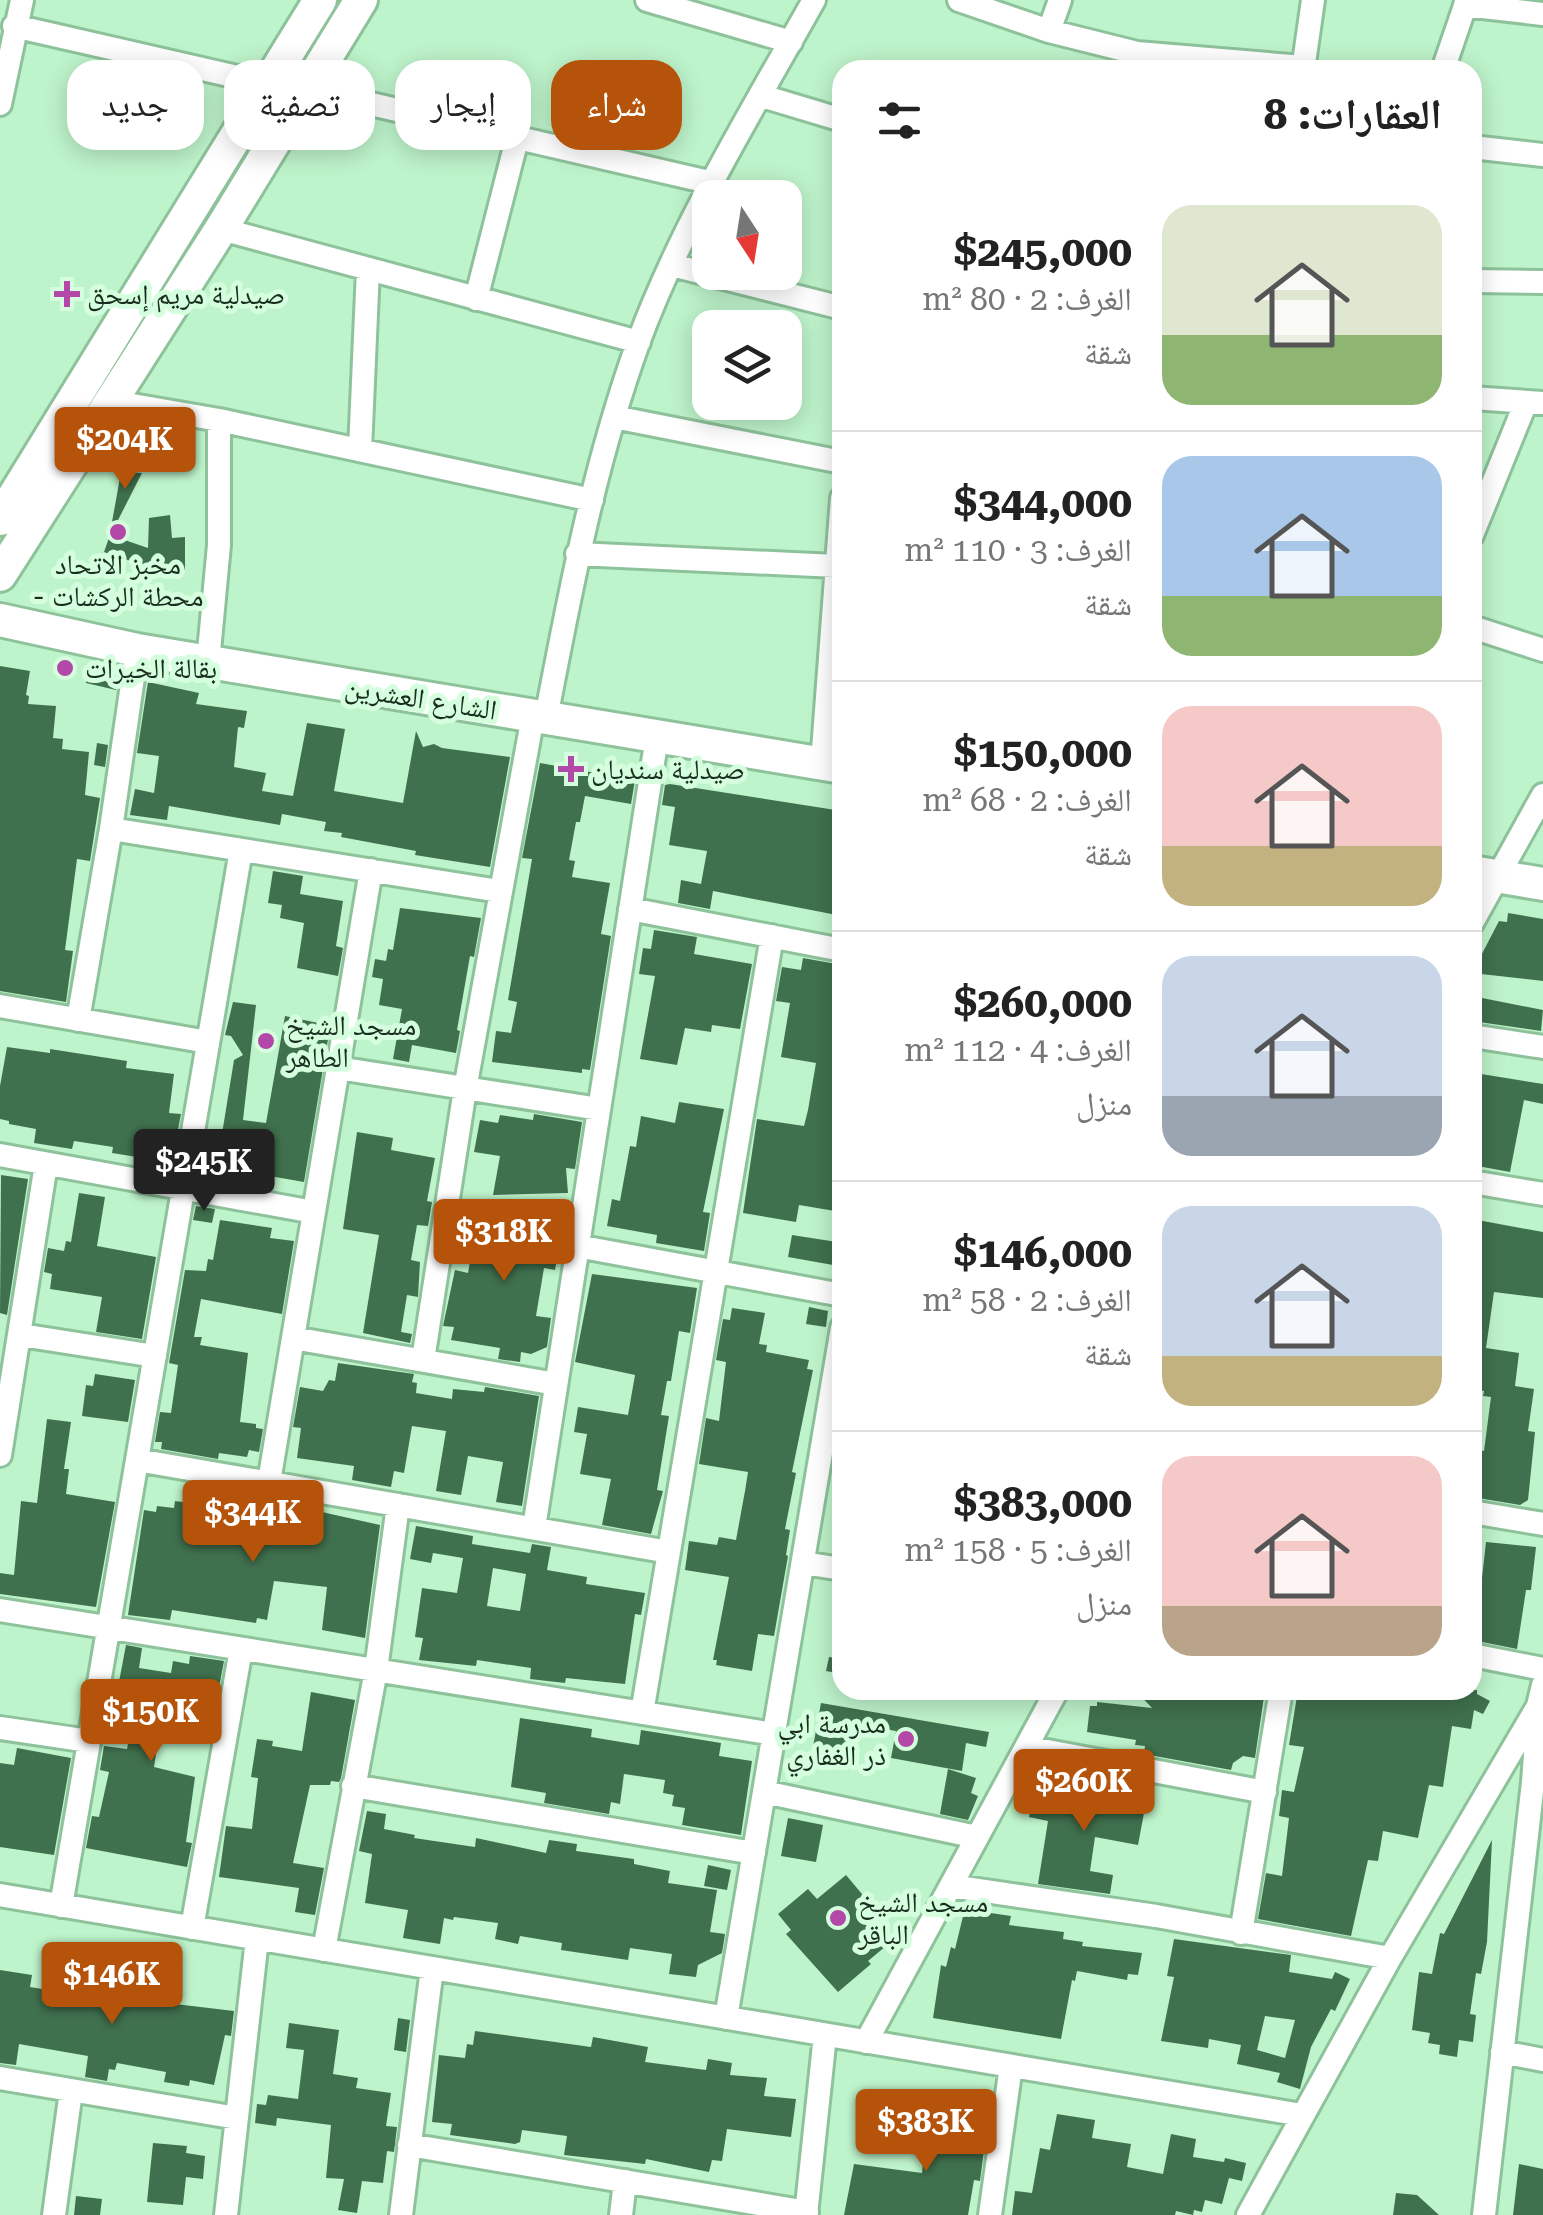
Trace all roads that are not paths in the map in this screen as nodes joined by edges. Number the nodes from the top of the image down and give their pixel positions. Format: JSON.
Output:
{"nodes":[{"id":1,"x":22,"y":0,"type":"edge"},
{"id":2,"x":320,"y":0,"type":"edge"},
{"id":3,"x":361,"y":0,"type":"edge"},
{"id":4,"x":647,"y":0,"type":"edge"},
{"id":5,"x":814,"y":0,"type":"edge"},
{"id":6,"x":959,"y":0,"type":"edge"},
{"id":7,"x":1060,"y":0,"type":"edge"},
{"id":8,"x":1313,"y":0,"type":"edge"},
{"id":9,"x":1466,"y":3,"type":"edge"},
{"id":10,"x":1543,"y":14,"type":"edge"},
{"id":11,"x":14,"y":26,"type":"junction"},
{"id":12,"x":1049,"y":31,"type":"junction"},
{"id":13,"x":791,"y":42,"type":"junction"},
{"id":14,"x":283,"y":60,"type":"edge"},
{"id":15,"x":324,"y":60,"type":"edge"},
{"id":16,"x":1130,"y":60,"type":"edge"},
{"id":17,"x":1304,"y":60,"type":"edge"},
{"id":18,"x":1446,"y":60,"type":"edge"},
{"id":19,"x":224,"y":74,"type":"edge"},
{"id":20,"x":762,"y":96,"type":"junction"},
{"id":21,"x":0,"y":104,"type":"edge"},
{"id":22,"x":832,"y":117,"type":"edge"},
{"id":23,"x":531,"y":141,"type":"edge"},
{"id":24,"x":1482,"y":148,"type":"edge"},
{"id":25,"x":231,"y":150,"type":"edge"},
{"id":26,"x":269,"y":150,"type":"edge"},
{"id":27,"x":515,"y":150,"type":"edge"},
{"id":28,"x":1543,"y":155,"type":"edge"},
{"id":29,"x":700,"y":180,"type":"edge"},
{"id":30,"x":715,"y":180,"type":"edge"},
{"id":31,"x":692,"y":225,"type":"edge"},
{"id":32,"x":221,"y":230,"type":"junction"},
{"id":33,"x":672,"y":265,"type":"junction"},
{"id":34,"x":368,"y":269,"type":"junction"},
{"id":35,"x":1482,"y":282,"type":"edge"},
{"id":36,"x":1543,"y":282,"type":"edge"},
{"id":37,"x":476,"y":300,"type":"junction"},
{"id":38,"x":832,"y":305,"type":"edge"},
{"id":39,"x":638,"y":342,"type":"junction"},
{"id":40,"x":1482,"y":399,"type":"edge"},
{"id":41,"x":110,"y":401,"type":"junction"},
{"id":42,"x":1534,"y":403,"type":"edge"},
{"id":43,"x":614,"y":417,"type":"junction"},
{"id":44,"x":219,"y":420,"type":"junction"},
{"id":45,"x":360,"y":450,"type":"junction"},
{"id":46,"x":55,"y":459,"type":"junction"},
{"id":47,"x":832,"y":460,"type":"edge"},
{"id":48,"x":592,"y":500,"type":"junction"},
{"id":49,"x":1482,"y":514,"type":"edge"},
{"id":50,"x":0,"y":518,"type":"edge"},
{"id":51,"x":577,"y":554,"type":"junction"},
{"id":52,"x":832,"y":566,"type":"edge"},
{"id":53,"x":0,"y":575,"type":"edge"},
{"id":54,"x":0,"y":620,"type":"edge"},
{"id":55,"x":1482,"y":629,"type":"edge"},
{"id":56,"x":137,"y":650,"type":"junction"},
{"id":57,"x":1543,"y":650,"type":"edge"},
{"id":58,"x":208,"y":662,"type":"junction"},
{"id":59,"x":540,"y":717,"type":"junction"},
{"id":60,"x":657,"y":737,"type":"junction"},
{"id":61,"x":832,"y":766,"type":"edge"},
{"id":62,"x":1543,"y":795,"type":"edge"},
{"id":63,"x":111,"y":829,"type":"junction"},
{"id":64,"x":241,"y":850,"type":"junction"},
{"id":65,"x":371,"y":870,"type":"junction"},
{"id":66,"x":1485,"y":874,"type":"edge"},
{"id":67,"x":1543,"y":884,"type":"edge"},
{"id":68,"x":499,"y":890,"type":"junction"},
{"id":69,"x":630,"y":909,"type":"junction"},
{"id":70,"x":772,"y":936,"type":"junction"},
{"id":71,"x":832,"y":948,"type":"edge"},
{"id":72,"x":0,"y":1006,"type":"edge"},
{"id":73,"x":78,"y":1020,"type":"junction"},
{"id":74,"x":1482,"y":1038,"type":"edge"},
{"id":75,"x":208,"y":1042,"type":"junction"},
{"id":76,"x":1543,"y":1047,"type":"edge"},
{"id":77,"x":338,"y":1068,"type":"junction"},
{"id":78,"x":465,"y":1089,"type":"junction"},
{"id":79,"x":599,"y":1109,"type":"junction"},
{"id":80,"x":0,"y":1156,"type":"edge"},
{"id":81,"x":46,"y":1164,"type":"junction"},
{"id":82,"x":1482,"y":1184,"type":"edge"},
{"id":83,"x":184,"y":1188,"type":"junction"},
{"id":84,"x":1543,"y":1194,"type":"edge"},
{"id":85,"x":314,"y":1212,"type":"junction"},
{"id":86,"x":578,"y":1246,"type":"junction"},
{"id":87,"x":716,"y":1272,"type":"junction"},
{"id":88,"x":832,"y":1294,"type":"edge"},
{"id":89,"x":20,"y":1335,"type":"junction"},
{"id":90,"x":294,"y":1338,"type":"junction"},
{"id":91,"x":155,"y":1356,"type":"junction"},
{"id":92,"x":423,"y":1360,"type":"junction"},
{"id":93,"x":556,"y":1384,"type":"junction"},
{"id":94,"x":832,"y":1440,"type":"edge"},
{"id":95,"x":0,"y":1455,"type":"edge"},
{"id":96,"x":137,"y":1460,"type":"junction"},
{"id":97,"x":269,"y":1482,"type":"junction"},
{"id":98,"x":398,"y":1504,"type":"junction"},
{"id":99,"x":1482,"y":1514,"type":"edge"},
{"id":100,"x":1543,"y":1524,"type":"edge"},
{"id":101,"x":534,"y":1528,"type":"junction"},
{"id":102,"x":668,"y":1552,"type":"junction"},
{"id":103,"x":803,"y":1563,"type":"junction"},
{"id":104,"x":832,"y":1567,"type":"edge"},
{"id":105,"x":0,"y":1610,"type":"edge"},
{"id":106,"x":109,"y":1627,"type":"junction"},
{"id":107,"x":241,"y":1648,"type":"junction"},
{"id":108,"x":1482,"y":1657,"type":"edge"},
{"id":109,"x":1543,"y":1669,"type":"edge"},
{"id":110,"x":376,"y":1670,"type":"junction"},
{"id":111,"x":1541,"y":1696,"type":"edge"},
{"id":112,"x":1052,"y":1700,"type":"edge"},
{"id":113,"x":1280,"y":1700,"type":"edge"},
{"id":114,"x":642,"y":1713,"type":"junction"},
{"id":115,"x":0,"y":1728,"type":"edge"},
{"id":116,"x":774,"y":1734,"type":"junction"},
{"id":117,"x":90,"y":1741,"type":"junction"},
{"id":118,"x":1026,"y":1748,"type":"junction"},
{"id":119,"x":1538,"y":1783,"type":"edge"},
{"id":120,"x":353,"y":1786,"type":"junction"},
{"id":121,"x":764,"y":1792,"type":"junction"},
{"id":122,"x":1266,"y":1792,"type":"junction"},
{"id":123,"x":977,"y":1837,"type":"junction"},
{"id":124,"x":754,"y":1853,"type":"junction"},
{"id":125,"x":951,"y":1886,"type":"junction"},
{"id":126,"x":0,"y":1895,"type":"edge"},
{"id":127,"x":61,"y":1906,"type":"junction"},
{"id":128,"x":1518,"y":1920,"type":"junction"},
{"id":129,"x":1543,"y":1924,"type":"edge"},
{"id":130,"x":192,"y":1928,"type":"junction"},
{"id":131,"x":1241,"y":1934,"type":"junction"},
{"id":132,"x":257,"y":1939,"type":"junction"},
{"id":133,"x":324,"y":1950,"type":"junction"},
{"id":134,"x":1390,"y":1958,"type":"junction"},
{"id":135,"x":432,"y":1968,"type":"junction"},
{"id":136,"x":726,"y":2018,"type":"junction"},
{"id":137,"x":825,"y":2035,"type":"junction"},
{"id":138,"x":866,"y":2042,"type":"junction"},
{"id":139,"x":1502,"y":2052,"type":"junction"},
{"id":140,"x":1543,"y":2060,"type":"edge"},
{"id":141,"x":1011,"y":2066,"type":"junction"},
{"id":142,"x":0,"y":2078,"type":"edge"},
{"id":143,"x":71,"y":2091,"type":"junction"},
{"id":144,"x":1302,"y":2115,"type":"junction"},
{"id":145,"x":236,"y":2118,"type":"junction"},
{"id":146,"x":409,"y":2145,"type":"junction"},
{"id":147,"x":625,"y":2181,"type":"junction"},
{"id":148,"x":806,"y":2214,"type":"edge"},
{"id":149,"x":54,"y":2215,"type":"edge"},
{"id":150,"x":226,"y":2215,"type":"edge"},
{"id":151,"x":401,"y":2215,"type":"edge"},
{"id":152,"x":621,"y":2215,"type":"edge"},
{"id":153,"x":990,"y":2215,"type":"edge"},
{"id":154,"x":1248,"y":2215,"type":"edge"},
{"id":155,"x":1484,"y":2215,"type":"edge"}],
"edges":[{"from":1,"to":11,"type":"street"},
{"from":2,"to":14,"type":"main road"},
{"from":3,"to":15,"type":"main road"},
{"from":4,"to":13,"type":"street"},
{"from":5,"to":13,"type":"street"},
{"from":6,"to":12,"type":"street"},
{"from":7,"to":12,"type":"street"},
{"from":8,"to":17,"type":"street"},
{"from":9,"to":10,"type":"street"},
{"from":9,"to":18,"type":"street"},
{"from":11,"to":19,"type":"street"},
{"from":11,"to":21,"type":"street"},
{"from":12,"to":16,"type":"street"},
{"from":13,"to":20,"type":"street"},
{"from":20,"to":22,"type":"street"},
{"from":20,"to":30,"type":"street"},
{"from":23,"to":29,"type":"street"},
{"from":24,"to":28,"type":"street"},
{"from":25,"to":46,"type":"main road"},
{"from":26,"to":32,"type":"main road"},
{"from":27,"to":37,"type":"street"},
{"from":31,"to":33,"type":"street"},
{"from":32,"to":34,"type":"street"},
{"from":32,"to":41,"type":"main road"},
{"from":33,"to":38,"type":"street"},
{"from":33,"to":39,"type":"street"},
{"from":34,"to":37,"type":"street"},
{"from":34,"to":45,"type":"street"},
{"from":35,"to":36,"type":"street"},
{"from":37,"to":39,"type":"street"},
{"from":39,"to":43,"type":"street"},
{"from":40,"to":42,"type":"street"},
{"from":41,"to":44,"type":"street"},
{"from":41,"to":46,"type":"main road"},
{"from":42,"to":49,"type":"street"},
{"from":43,"to":47,"type":"street"},
{"from":43,"to":48,"type":"street"},
{"from":44,"to":45,"type":"street"},
{"from":44,"to":58,"type":"street"},
{"from":45,"to":48,"type":"street"},
{"from":46,"to":50,"type":"main road"},
{"from":46,"to":53,"type":"main road"},
{"from":48,"to":51,"type":"street"},
{"from":51,"to":52,"type":"street"},
{"from":51,"to":59,"type":"street"},
{"from":54,"to":56,"type":"main road","name":"الشارع العشرين"},
{"from":55,"to":57,"type":"street"},
{"from":56,"to":58,"type":"main road","name":"الشارع العشرين"},
{"from":56,"to":63,"type":"street"},
{"from":58,"to":59,"type":"main road","name":"الشارع العشرين"},
{"from":59,"to":60,"type":"main road","name":"الشارع العشرين"},
{"from":59,"to":68,"type":"street"},
{"from":60,"to":61,"type":"main road","name":"الشارع العشرين"},
{"from":60,"to":69,"type":"street"},
{"from":62,"to":66,"type":"street"},
{"from":63,"to":64,"type":"street"},
{"from":63,"to":73,"type":"street"},
{"from":64,"to":65,"type":"street"},
{"from":64,"to":75,"type":"street"},
{"from":65,"to":68,"type":"street"},
{"from":65,"to":77,"type":"street"},
{"from":66,"to":67,"type":"main road"},
{"from":68,"to":78,"type":"street"},
{"from":69,"to":70,"type":"street"},
{"from":69,"to":79,"type":"street"},
{"from":70,"to":71,"type":"street"},
{"from":70,"to":87,"type":"street"},
{"from":72,"to":73,"type":"street"},
{"from":73,"to":75,"type":"street"},
{"from":74,"to":76,"type":"street"},
{"from":75,"to":83,"type":"street"},
{"from":77,"to":78,"type":"street"},
{"from":77,"to":85,"type":"street"},
{"from":78,"to":79,"type":"street"},
{"from":78,"to":92,"type":"street"},
{"from":79,"to":86,"type":"street"},
{"from":80,"to":81,"type":"street"},
{"from":81,"to":83,"type":"street"},
{"from":81,"to":89,"type":"street"},
{"from":82,"to":84,"type":"street"},
{"from":83,"to":85,"type":"street"},
{"from":83,"to":91,"type":"street"},
{"from":85,"to":90,"type":"street"},
{"from":86,"to":87,"type":"street"},
{"from":86,"to":93,"type":"street"},
{"from":87,"to":88,"type":"street"},
{"from":87,"to":102,"type":"street"},
{"from":89,"to":91,"type":"street"},
{"from":89,"to":95,"type":"street"},
{"from":90,"to":92,"type":"street"},
{"from":90,"to":97,"type":"street"},
{"from":91,"to":96,"type":"street"},
{"from":92,"to":93,"type":"street"},
{"from":93,"to":101,"type":"street"},
{"from":94,"to":103,"type":"street"},
{"from":96,"to":97,"type":"street"},
{"from":96,"to":106,"type":"street"},
{"from":97,"to":98,"type":"street"},
{"from":98,"to":101,"type":"street"},
{"from":98,"to":110,"type":"street"},
{"from":99,"to":100,"type":"street"},
{"from":101,"to":102,"type":"street"},
{"from":102,"to":114,"type":"street"},
{"from":103,"to":104,"type":"street"},
{"from":103,"to":116,"type":"street"},
{"from":105,"to":106,"type":"street"},
{"from":106,"to":107,"type":"street"},
{"from":106,"to":117,"type":"street"},
{"from":107,"to":110,"type":"street"},
{"from":107,"to":130,"type":"street"},
{"from":108,"to":109,"type":"street"},
{"from":110,"to":114,"type":"street"},
{"from":110,"to":120,"type":"street"},
{"from":111,"to":119,"type":"street"},
{"from":111,"to":134,"type":"street"},
{"from":112,"to":118,"type":"street"},
{"from":113,"to":122,"type":"street"},
{"from":114,"to":116,"type":"street"},
{"from":115,"to":117,"type":"street"},
{"from":116,"to":121,"type":"street"},
{"from":117,"to":127,"type":"street"},
{"from":118,"to":122,"type":"street"},
{"from":118,"to":123,"type":"street"},
{"from":119,"to":128,"type":"street"},
{"from":120,"to":124,"type":"street"},
{"from":120,"to":133,"type":"street"},
{"from":121,"to":123,"type":"street"},
{"from":121,"to":124,"type":"street"},
{"from":122,"to":131,"type":"street"},
{"from":123,"to":125,"type":"street"},
{"from":124,"to":136,"type":"street"},
{"from":125,"to":131,"type":"street"},
{"from":125,"to":138,"type":"street"},
{"from":126,"to":127,"type":"street"},
{"from":127,"to":130,"type":"street"},
{"from":128,"to":129,"type":"street"},
{"from":128,"to":139,"type":"street"},
{"from":130,"to":132,"type":"street"},
{"from":131,"to":134,"type":"street"},
{"from":132,"to":133,"type":"street"},
{"from":132,"to":145,"type":"street"},
{"from":133,"to":135,"type":"street"},
{"from":134,"to":144,"type":"street"},
{"from":135,"to":136,"type":"street"},
{"from":135,"to":146,"type":"street"},
{"from":136,"to":137,"type":"street"},
{"from":137,"to":138,"type":"street"},
{"from":137,"to":148,"type":"street"},
{"from":138,"to":141,"type":"street"},
{"from":139,"to":140,"type":"street"},
{"from":139,"to":155,"type":"street"},
{"from":141,"to":144,"type":"street"},
{"from":141,"to":153,"type":"street"},
{"from":142,"to":143,"type":"street"},
{"from":143,"to":145,"type":"street"},
{"from":143,"to":149,"type":"street"},
{"from":144,"to":154,"type":"street"},
{"from":145,"to":150,"type":"street"},
{"from":146,"to":147,"type":"street"},
{"from":146,"to":151,"type":"street"},
{"from":147,"to":148,"type":"street"},
{"from":147,"to":152,"type":"street"}]}
